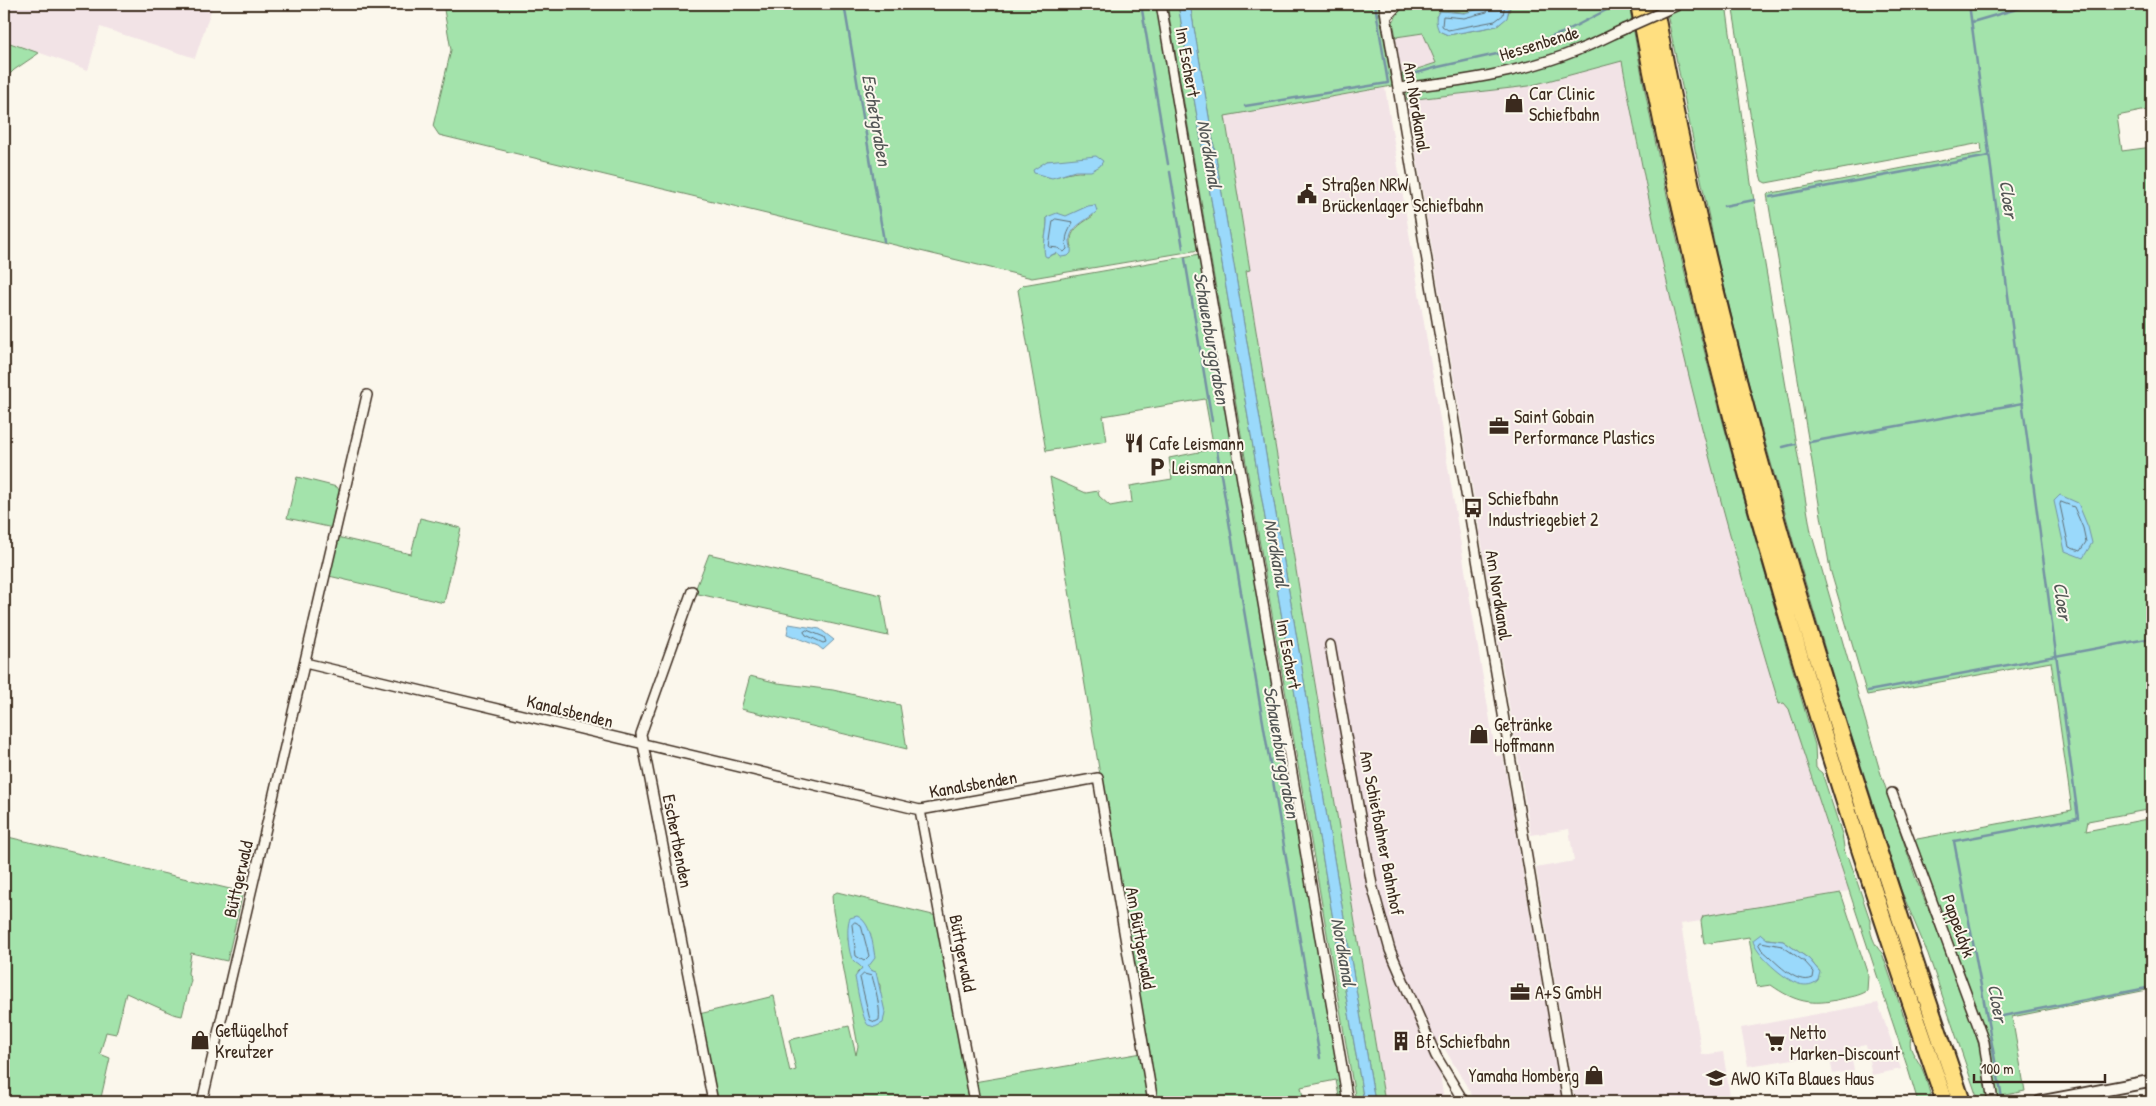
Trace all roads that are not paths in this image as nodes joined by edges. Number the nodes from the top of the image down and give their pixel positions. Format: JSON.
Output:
{"nodes":[{"id":1,"x":1161,"y":4,"type":"edge"},
{"id":2,"x":1384,"y":4,"type":"edge"},
{"id":3,"x":1399,"y":4,"type":"edge"},
{"id":4,"x":1639,"y":4,"type":"edge"},
{"id":5,"x":1654,"y":4,"type":"edge"},
{"id":6,"x":1680,"y":5,"type":"edge"},
{"id":7,"x":1386,"y":17,"type":"junction"},
{"id":8,"x":1398,"y":88,"type":"junction"},
{"id":9,"x":367,"y":396,"type":"dead end"},
{"id":10,"x":692,"y":591,"type":"dead end"},
{"id":11,"x":1330,"y":645,"type":"dead end"},
{"id":12,"x":305,"y":663,"type":"junction"},
{"id":13,"x":643,"y":745,"type":"junction"},
{"id":14,"x":1098,"y":778,"type":"joint"},
{"id":15,"x":1892,"y":793,"type":"dead end"},
{"id":16,"x":920,"y":810,"type":"junction"},
{"id":17,"x":2152,"y":1081,"type":"edge"},
{"id":18,"x":1951,"y":1096,"type":"edge"},
{"id":19,"x":202,"y":1102,"type":"edge"},
{"id":20,"x":713,"y":1102,"type":"edge"},
{"id":21,"x":975,"y":1102,"type":"edge"},
{"id":22,"x":1153,"y":1102,"type":"edge"},
{"id":23,"x":1348,"y":1102,"type":"edge"},
{"id":24,"x":1464,"y":1102,"type":"edge"},
{"id":25,"x":1568,"y":1102,"type":"edge"},
{"id":26,"x":1993,"y":1102,"type":"edge"},
{"id":27,"x":2040,"y":1102,"type":"edge"}],
"edges":[{"from":1,"to":23,"type":"street","name":"Im Eschert"},
{"from":2,"to":7,"type":"street","name":"Am Nordkanal"},
{"from":3,"to":7,"type":"street"},
{"from":4,"to":18,"type":"highway"},
{"from":5,"to":18,"type":"highway"},
{"from":6,"to":8,"type":"street","name":"Hessenbende","bridge":true},
{"from":7,"to":8,"type":"street","name":"Am Nordkanal"},
{"from":8,"to":25,"type":"street","name":"Am Nordkanal"},
{"from":9,"to":12,"type":"street"},
{"from":10,"to":13,"type":"street","name":"Eschertbenden"},
{"from":11,"to":24,"type":"street","name":"Am Schiefbahner Bahnhof"},
{"from":12,"to":13,"type":"street","name":"Kanalsbenden"},
{"from":12,"to":19,"type":"street","name":"Büttgerwald"},
{"from":13,"to":16,"type":"street","name":"Kanalsbenden"},
{"from":13,"to":20,"type":"street","name":"Eschertbenden"},
{"from":14,"to":16,"type":"street","name":"Kanalsbenden"},
{"from":14,"to":22,"type":"street","name":"Am Büttgerwald"},
{"from":15,"to":26,"type":"street","name":"Pappeldyk"},
{"from":16,"to":21,"type":"street","name":"Büttgerwald"},
{"from":17,"to":27,"type":"street"}]}
